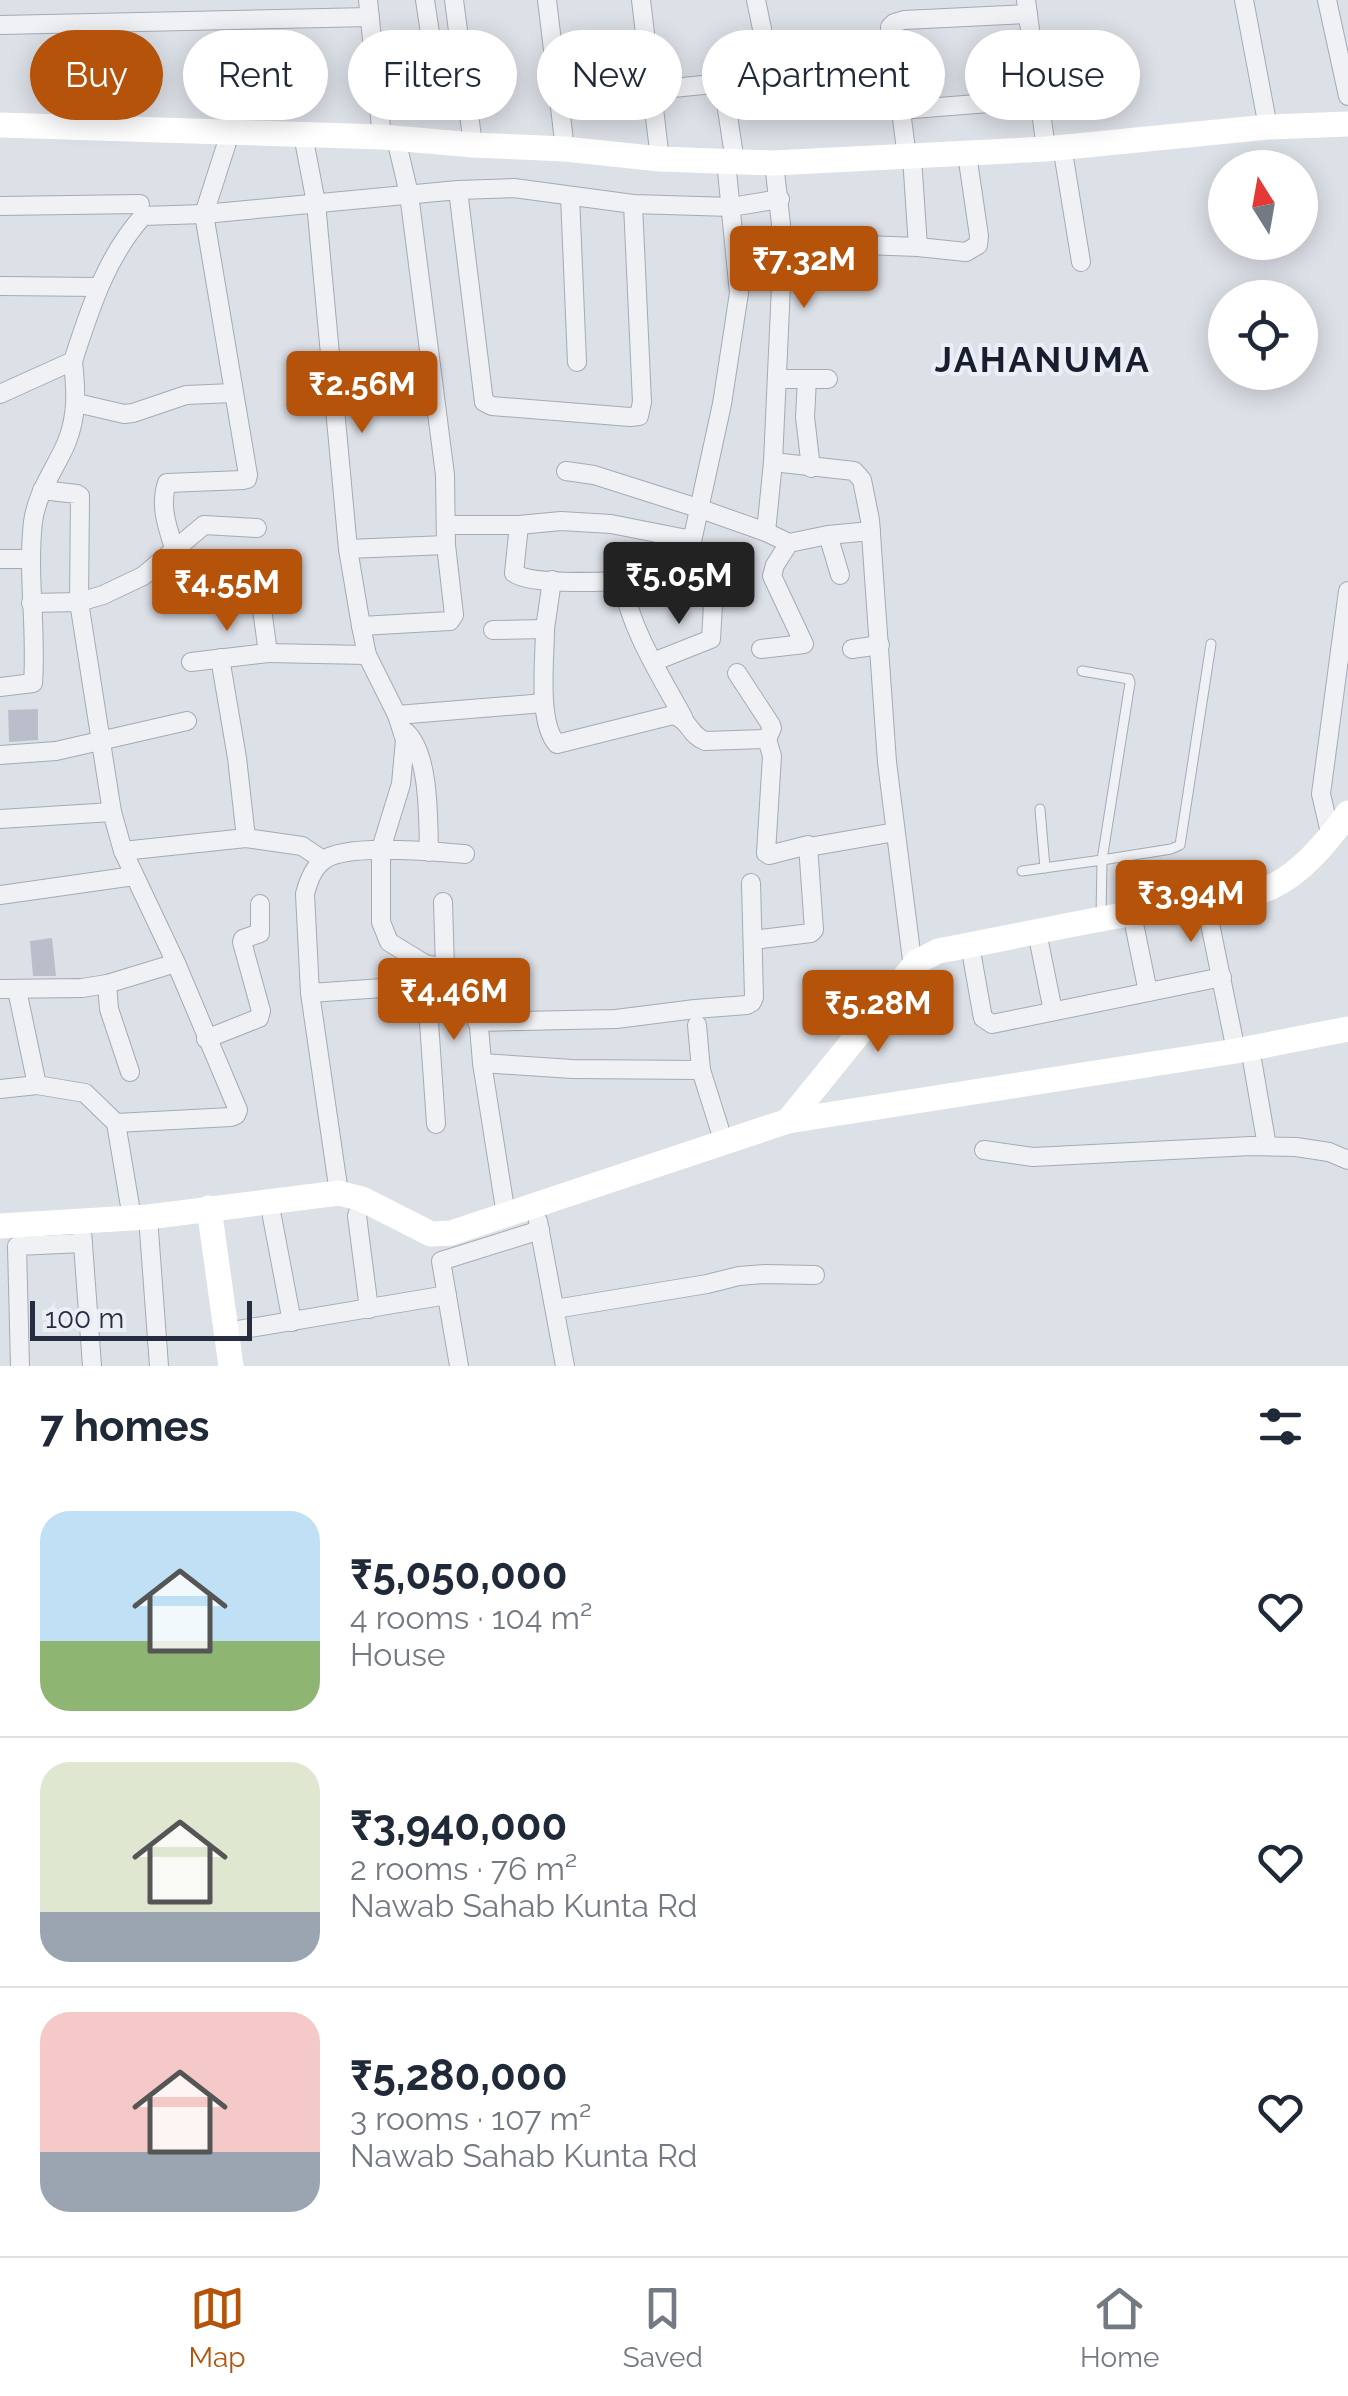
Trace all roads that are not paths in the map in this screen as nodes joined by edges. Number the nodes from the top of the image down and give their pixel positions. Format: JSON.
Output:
{"nodes":[{"id":1,"x":425,"y":0,"type":"edge"},
{"id":2,"x":454,"y":0,"type":"edge"},
{"id":3,"x":547,"y":0,"type":"edge"},
{"id":4,"x":641,"y":0,"type":"edge"},
{"id":5,"x":756,"y":0,"type":"edge"},
{"id":6,"x":1244,"y":0,"type":"edge"},
{"id":7,"x":1326,"y":0,"type":"edge"},
{"id":8,"x":1027,"y":7,"type":"edge"},
{"id":9,"x":369,"y":8,"type":"edge"},
{"id":10,"x":0,"y":25,"type":"edge"},
{"id":11,"x":762,"y":29,"type":"dead end"},
{"id":12,"x":430,"y":30,"type":"edge"},
{"id":13,"x":645,"y":30,"type":"edge"},
{"id":14,"x":890,"y":30,"type":"edge"},
{"id":15,"x":1348,"y":96,"type":"edge"},
{"id":16,"x":655,"y":120,"type":"edge"},
{"id":17,"x":727,"y":120,"type":"edge"},
{"id":18,"x":902,"y":120,"type":"edge"},
{"id":19,"x":1045,"y":120,"type":"edge"},
{"id":20,"x":0,"y":124,"type":"edge"},
{"id":21,"x":1348,"y":124,"type":"edge"},
{"id":22,"x":1268,"y":126,"type":"junction"},
{"id":23,"x":231,"y":130,"type":"junction"},
{"id":24,"x":303,"y":136,"type":"junction"},
{"id":25,"x":389,"y":138,"type":"junction"},
{"id":26,"x":473,"y":145,"type":"junction"},
{"id":27,"x":1054,"y":148,"type":"junction"},
{"id":28,"x":565,"y":149,"type":"junction"},
{"id":29,"x":967,"y":154,"type":"junction"},
{"id":30,"x":909,"y":157,"type":"junction"},
{"id":31,"x":660,"y":159,"type":"junction"},
{"id":32,"x":731,"y":161,"type":"junction"},
{"id":33,"x":774,"y":163,"type":"junction"},
{"id":34,"x":458,"y":190,"type":"junction"},
{"id":35,"x":409,"y":194,"type":"junction"},
{"id":36,"x":570,"y":196,"type":"junction"},
{"id":37,"x":780,"y":199,"type":"junction"},
{"id":38,"x":140,"y":204,"type":"dead end"},
{"id":39,"x":316,"y":204,"type":"junction"},
{"id":40,"x":633,"y":204,"type":"junction"},
{"id":41,"x":0,"y":206,"type":"edge"},
{"id":42,"x":731,"y":207,"type":"junction"},
{"id":43,"x":204,"y":214,"type":"junction"},
{"id":44,"x":783,"y":242,"type":"junction"},
{"id":45,"x":918,"y":248,"type":"junction"},
{"id":46,"x":1081,"y":262,"type":"dead end"},
{"id":47,"x":0,"y":286,"type":"edge"},
{"id":48,"x":98,"y":287,"type":"junction"},
{"id":49,"x":73,"y":361,"type":"junction"},
{"id":50,"x":578,"y":362,"type":"dead end"},
{"id":51,"x":777,"y":378,"type":"junction"},
{"id":52,"x":806,"y":379,"type":"junction"},
{"id":53,"x":828,"y":379,"type":"dead end"},
{"id":54,"x":233,"y":393,"type":"junction"},
{"id":55,"x":0,"y":394,"type":"edge"},
{"id":56,"x":77,"y":403,"type":"junction"},
{"id":57,"x":772,"y":462,"type":"junction"},
{"id":58,"x":810,"y":468,"type":"junction"},
{"id":59,"x":566,"y":472,"type":"dead end"},
{"id":60,"x":42,"y":490,"type":"junction"},
{"id":61,"x":701,"y":508,"type":"junction"},
{"id":62,"x":446,"y":525,"type":"junction"},
{"id":63,"x":520,"y":525,"type":"junction"},
{"id":64,"x":256,"y":528,"type":"dead end"},
{"id":65,"x":871,"y":531,"type":"junction"},
{"id":66,"x":766,"y":532,"type":"junction"},
{"id":67,"x":828,"y":535,"type":"junction"},
{"id":68,"x":692,"y":540,"type":"junction"},
{"id":69,"x":789,"y":543,"type":"junction"},
{"id":70,"x":446,"y":545,"type":"junction"},
{"id":71,"x":348,"y":550,"type":"junction"},
{"id":72,"x":174,"y":551,"type":"junction"},
{"id":73,"x":31,"y":559,"type":"junction"},
{"id":74,"x":0,"y":560,"type":"edge"},
{"id":75,"x":256,"y":565,"type":"dead end"},
{"id":76,"x":840,"y":575,"type":"dead end"},
{"id":77,"x":684,"y":578,"type":"junction"},
{"id":78,"x":552,"y":580,"type":"junction"},
{"id":79,"x":622,"y":582,"type":"junction"},
{"id":80,"x":1347,"y":597,"type":"edge"},
{"id":81,"x":79,"y":602,"type":"junction"},
{"id":82,"x":31,"y":603,"type":"junction"},
{"id":83,"x":361,"y":626,"type":"junction"},
{"id":84,"x":545,"y":629,"type":"junction"},
{"id":85,"x":493,"y":630,"type":"dead end"},
{"id":86,"x":880,"y":644,"type":"junction"},
{"id":87,"x":1211,"y":644,"type":"dead end"},
{"id":88,"x":852,"y":649,"type":"dead end"},
{"id":89,"x":760,"y":650,"type":"dead end"},
{"id":90,"x":268,"y":652,"type":"junction"},
{"id":91,"x":368,"y":655,"type":"junction"},
{"id":92,"x":220,"y":658,"type":"junction"},
{"id":93,"x":191,"y":662,"type":"dead end"},
{"id":94,"x":654,"y":662,"type":"junction"},
{"id":95,"x":1082,"y":671,"type":"dead end"},
{"id":96,"x":737,"y":673,"type":"dead end"},
{"id":97,"x":0,"y":688,"type":"edge"},
{"id":98,"x":544,"y":703,"type":"junction"},
{"id":99,"x":684,"y":719,"type":"junction"},
{"id":100,"x":187,"y":721,"type":"dead end"},
{"id":101,"x":399,"y":721,"type":"junction"},
{"id":102,"x":767,"y":739,"type":"junction"},
{"id":103,"x":100,"y":742,"type":"junction"},
{"id":104,"x":0,"y":755,"type":"edge"},
{"id":105,"x":1040,"y":809,"type":"dead end"},
{"id":106,"x":112,"y":812,"type":"junction"},
{"id":107,"x":1348,"y":814,"type":"edge"},
{"id":108,"x":0,"y":819,"type":"edge"},
{"id":109,"x":895,"y":832,"type":"junction"},
{"id":110,"x":1332,"y":836,"type":"junction"},
{"id":111,"x":246,"y":838,"type":"junction"},
{"id":112,"x":808,"y":847,"type":"junction"},
{"id":113,"x":381,"y":849,"type":"junction"},
{"id":114,"x":122,"y":851,"type":"junction"},
{"id":115,"x":429,"y":852,"type":"junction"},
{"id":116,"x":465,"y":854,"type":"dead end"},
{"id":117,"x":323,"y":860,"type":"junction"},
{"id":118,"x":1102,"y":860,"type":"junction"},
{"id":119,"x":1045,"y":868,"type":"junction"},
{"id":120,"x":1022,"y":871,"type":"dead end"},
{"id":121,"x":134,"y":876,"type":"junction"},
{"id":122,"x":751,"y":884,"type":"dead end"},
{"id":123,"x":0,"y":895,"type":"edge"},
{"id":124,"x":443,"y":902,"type":"dead end"},
{"id":125,"x":260,"y":904,"type":"dead end"},
{"id":126,"x":1206,"y":904,"type":"junction"},
{"id":127,"x":1132,"y":914,"type":"junction"},
{"id":128,"x":1101,"y":920,"type":"junction"},
{"id":129,"x":1036,"y":932,"type":"junction"},
{"id":130,"x":753,"y":940,"type":"junction"},
{"id":131,"x":970,"y":945,"type":"junction"},
{"id":132,"x":176,"y":963,"type":"junction"},
{"id":133,"x":425,"y":964,"type":"junction"},
{"id":134,"x":913,"y":968,"type":"junction"},
{"id":135,"x":445,"y":969,"type":"junction"},
{"id":136,"x":1222,"y":977,"type":"junction"},
{"id":137,"x":107,"y":984,"type":"junction"},
{"id":138,"x":426,"y":985,"type":"junction"},
{"id":139,"x":8,"y":989,"type":"edge"},
{"id":140,"x":1148,"y":992,"type":"junction"},
{"id":141,"x":310,"y":993,"type":"junction"},
{"id":142,"x":1053,"y":1012,"type":"junction"},
{"id":143,"x":477,"y":1022,"type":"junction"},
{"id":144,"x":696,"y":1025,"type":"dead end"},
{"id":145,"x":1348,"y":1029,"type":"edge"},
{"id":146,"x":206,"y":1038,"type":"junction"},
{"id":147,"x":1243,"y":1049,"type":"junction"},
{"id":148,"x":482,"y":1062,"type":"junction"},
{"id":149,"x":702,"y":1070,"type":"junction"},
{"id":150,"x":130,"y":1072,"type":"dead end"},
{"id":151,"x":36,"y":1085,"type":"junction"},
{"id":152,"x":0,"y":1090,"type":"edge"},
{"id":153,"x":788,"y":1121,"type":"junction"},
{"id":154,"x":116,"y":1123,"type":"junction"},
{"id":155,"x":436,"y":1124,"type":"dead end"},
{"id":156,"x":724,"y":1143,"type":"junction"},
{"id":157,"x":1267,"y":1146,"type":"junction"},
{"id":158,"x":984,"y":1150,"type":"dead end"},
{"id":159,"x":1348,"y":1160,"type":"edge"},
{"id":160,"x":351,"y":1196,"type":"junction"},
{"id":161,"x":269,"y":1200,"type":"junction"},
{"id":162,"x":210,"y":1208,"type":"junction"},
{"id":163,"x":506,"y":1216,"type":"junction"},
{"id":164,"x":140,"y":1217,"type":"junction"},
{"id":165,"x":537,"y":1218,"type":"junction"},
{"id":166,"x":0,"y":1226,"type":"edge"},
{"id":167,"x":82,"y":1232,"type":"junction"},
{"id":168,"x":815,"y":1275,"type":"dead end"},
{"id":169,"x":447,"y":1295,"type":"junction"},
{"id":170,"x":368,"y":1308,"type":"junction"},
{"id":171,"x":555,"y":1309,"type":"junction"},
{"id":172,"x":292,"y":1322,"type":"junction"},
{"id":173,"x":226,"y":1332,"type":"junction"},
{"id":174,"x":20,"y":1366,"type":"edge"},
{"id":175,"x":92,"y":1366,"type":"edge"},
{"id":176,"x":158,"y":1366,"type":"edge"},
{"id":177,"x":231,"y":1366,"type":"edge"},
{"id":178,"x":459,"y":1366,"type":"edge"},
{"id":179,"x":566,"y":1366,"type":"edge"}],
"edges":[{"from":1,"to":12,"type":"street"},
{"from":2,"to":26,"type":"street"},
{"from":3,"to":28,"type":"street"},
{"from":4,"to":13,"type":"street"},
{"from":5,"to":11,"type":"street"},
{"from":6,"to":22,"type":"street"},
{"from":7,"to":15,"type":"street"},
{"from":8,"to":14,"type":"street"},
{"from":9,"to":10,"type":"street"},
{"from":9,"to":25,"type":"street"},
{"from":16,"to":31,"type":"street"},
{"from":17,"to":32,"type":"street"},
{"from":18,"to":30,"type":"street"},
{"from":19,"to":27,"type":"street"},
{"from":20,"to":23,"type":"street"},
{"from":21,"to":22,"type":"street"},
{"from":22,"to":27,"type":"street"},
{"from":23,"to":24,"type":"street"},
{"from":23,"to":43,"type":"street"},
{"from":24,"to":25,"type":"street"},
{"from":24,"to":39,"type":"street"},
{"from":25,"to":26,"type":"street"},
{"from":25,"to":35,"type":"street"},
{"from":26,"to":28,"type":"street"},
{"from":27,"to":29,"type":"street"},
{"from":27,"to":46,"type":"street"},
{"from":28,"to":31,"type":"street"},
{"from":29,"to":30,"type":"street"},
{"from":29,"to":45,"type":"street"},
{"from":30,"to":33,"type":"street"},
{"from":30,"to":45,"type":"street"},
{"from":31,"to":32,"type":"street"},
{"from":32,"to":33,"type":"street"},
{"from":32,"to":42,"type":"street"},
{"from":33,"to":37,"type":"street"},
{"from":34,"to":35,"type":"street"},
{"from":34,"to":36,"type":"street"},
{"from":34,"to":40,"type":"street"},
{"from":35,"to":39,"type":"street"},
{"from":35,"to":62,"type":"street"},
{"from":36,"to":40,"type":"street"},
{"from":36,"to":50,"type":"street"},
{"from":37,"to":42,"type":"street"},
{"from":37,"to":44,"type":"street"},
{"from":38,"to":41,"type":"street"},
{"from":39,"to":43,"type":"street"},
{"from":39,"to":71,"type":"street"},
{"from":40,"to":42,"type":"street"},
{"from":42,"to":61,"type":"street"},
{"from":43,"to":48,"type":"street"},
{"from":43,"to":54,"type":"street"},
{"from":44,"to":45,"type":"street"},
{"from":44,"to":51,"type":"street"},
{"from":47,"to":48,"type":"street"},
{"from":48,"to":49,"type":"street"},
{"from":49,"to":55,"type":"street"},
{"from":49,"to":56,"type":"street"},
{"from":51,"to":52,"type":"street"},
{"from":51,"to":57,"type":"street"},
{"from":52,"to":53,"type":"street"},
{"from":52,"to":58,"type":"street"},
{"from":54,"to":56,"type":"street"},
{"from":54,"to":72,"type":"street"},
{"from":56,"to":60,"type":"street"},
{"from":57,"to":58,"type":"street"},
{"from":57,"to":66,"type":"street"},
{"from":58,"to":65,"type":"street"},
{"from":59,"to":61,"type":"street"},
{"from":60,"to":73,"type":"street"},
{"from":60,"to":81,"type":"street"},
{"from":61,"to":66,"type":"street"},
{"from":61,"to":68,"type":"street"},
{"from":62,"to":63,"type":"street"},
{"from":62,"to":70,"type":"street"},
{"from":63,"to":68,"type":"street"},
{"from":63,"to":78,"type":"street"},
{"from":64,"to":72,"type":"street"},
{"from":65,"to":67,"type":"street"},
{"from":65,"to":86,"type":"street"},
{"from":66,"to":69,"type":"street"},
{"from":67,"to":69,"type":"street"},
{"from":67,"to":76,"type":"street"},
{"from":68,"to":77,"type":"street"},
{"from":69,"to":89,"type":"street"},
{"from":70,"to":71,"type":"street"},
{"from":70,"to":83,"type":"street"},
{"from":71,"to":83,"type":"street"},
{"from":72,"to":81,"type":"street"},
{"from":73,"to":74,"type":"street"},
{"from":73,"to":82,"type":"street"},
{"from":75,"to":90,"type":"street"},
{"from":77,"to":79,"type":"street"},
{"from":77,"to":94,"type":"street"},
{"from":78,"to":79,"type":"street"},
{"from":78,"to":84,"type":"street"},
{"from":79,"to":94,"type":"street"},
{"from":80,"to":110,"type":"street"},
{"from":81,"to":82,"type":"street"},
{"from":81,"to":103,"type":"street"},
{"from":82,"to":97,"type":"street"},
{"from":83,"to":91,"type":"street"},
{"from":84,"to":85,"type":"street"},
{"from":84,"to":98,"type":"street"},
{"from":86,"to":88,"type":"street"},
{"from":86,"to":109,"type":"street"},
{"from":87,"to":118,"type":"lane"},
{"from":90,"to":91,"type":"street"},
{"from":90,"to":92,"type":"street"},
{"from":91,"to":101,"type":"street"},
{"from":92,"to":93,"type":"street"},
{"from":92,"to":111,"type":"street"},
{"from":94,"to":99,"type":"street"},
{"from":95,"to":118,"type":"lane"},
{"from":96,"to":102,"type":"street"},
{"from":98,"to":99,"type":"street"},
{"from":98,"to":101,"type":"street"},
{"from":99,"to":102,"type":"street"},
{"from":100,"to":103,"type":"street"},
{"from":101,"to":113,"type":"street"},
{"from":101,"to":115,"type":"street"},
{"from":102,"to":112,"type":"street"},
{"from":103,"to":104,"type":"street"},
{"from":103,"to":106,"type":"street"},
{"from":105,"to":119,"type":"lane"},
{"from":106,"to":108,"type":"street"},
{"from":106,"to":114,"type":"street"},
{"from":107,"to":110,"type":"street"},
{"from":109,"to":112,"type":"street"},
{"from":109,"to":134,"type":"street"},
{"from":110,"to":126,"type":"street"},
{"from":111,"to":114,"type":"street"},
{"from":111,"to":117,"type":"street"},
{"from":112,"to":130,"type":"street"},
{"from":113,"to":115,"type":"street"},
{"from":113,"to":117,"type":"street"},
{"from":113,"to":133,"type":"street"},
{"from":114,"to":121,"type":"street"},
{"from":115,"to":116,"type":"street"},
{"from":117,"to":141,"type":"street"},
{"from":118,"to":119,"type":"lane"},
{"from":118,"to":128,"type":"lane"},
{"from":119,"to":120,"type":"lane"},
{"from":121,"to":123,"type":"street"},
{"from":121,"to":132,"type":"street"},
{"from":122,"to":130,"type":"street"},
{"from":124,"to":135,"type":"street"},
{"from":125,"to":146,"type":"street"},
{"from":126,"to":127,"type":"street"},
{"from":126,"to":136,"type":"street"},
{"from":127,"to":128,"type":"street"},
{"from":127,"to":140,"type":"street"},
{"from":128,"to":129,"type":"street"},
{"from":129,"to":131,"type":"street"},
{"from":129,"to":142,"type":"street"},
{"from":130,"to":143,"type":"street"},
{"from":131,"to":134,"type":"street"},
{"from":131,"to":142,"type":"street"},
{"from":132,"to":137,"type":"street"},
{"from":132,"to":146,"type":"street"},
{"from":133,"to":135,"type":"street"},
{"from":133,"to":138,"type":"street"},
{"from":134,"to":153,"type":"street"},
{"from":135,"to":143,"type":"street"},
{"from":136,"to":140,"type":"street"},
{"from":136,"to":147,"type":"street"},
{"from":137,"to":139,"type":"street"},
{"from":137,"to":150,"type":"street"},
{"from":138,"to":141,"type":"street"},
{"from":138,"to":155,"type":"street"},
{"from":139,"to":151,"type":"street"},
{"from":140,"to":142,"type":"street"},
{"from":141,"to":160,"type":"street"},
{"from":143,"to":148,"type":"street"},
{"from":144,"to":149,"type":"street"},
{"from":145,"to":147,"type":"street"},
{"from":146,"to":154,"type":"street"},
{"from":147,"to":153,"type":"street"},
{"from":147,"to":157,"type":"street"},
{"from":148,"to":149,"type":"street"},
{"from":148,"to":163,"type":"street"},
{"from":149,"to":156,"type":"street"},
{"from":151,"to":152,"type":"street"},
{"from":151,"to":154,"type":"street"},
{"from":153,"to":156,"type":"street"},
{"from":154,"to":164,"type":"street"},
{"from":156,"to":165,"type":"street"},
{"from":157,"to":158,"type":"street"},
{"from":157,"to":159,"type":"street"},
{"from":160,"to":161,"type":"street"},
{"from":160,"to":163,"type":"street"},
{"from":160,"to":170,"type":"street"},
{"from":161,"to":162,"type":"street"},
{"from":161,"to":172,"type":"street"},
{"from":162,"to":164,"type":"street"},
{"from":162,"to":173,"type":"street"},
{"from":163,"to":165,"type":"street"},
{"from":164,"to":167,"type":"street"},
{"from":164,"to":176,"type":"street"},
{"from":165,"to":169,"type":"street"},
{"from":165,"to":171,"type":"street"},
{"from":166,"to":167,"type":"street"},
{"from":167,"to":174,"type":"street"},
{"from":167,"to":175,"type":"street"},
{"from":168,"to":171,"type":"street"},
{"from":169,"to":170,"type":"street"},
{"from":169,"to":178,"type":"street"},
{"from":170,"to":172,"type":"street"},
{"from":171,"to":179,"type":"street"},
{"from":172,"to":173,"type":"street"},
{"from":173,"to":177,"type":"street"}]}
